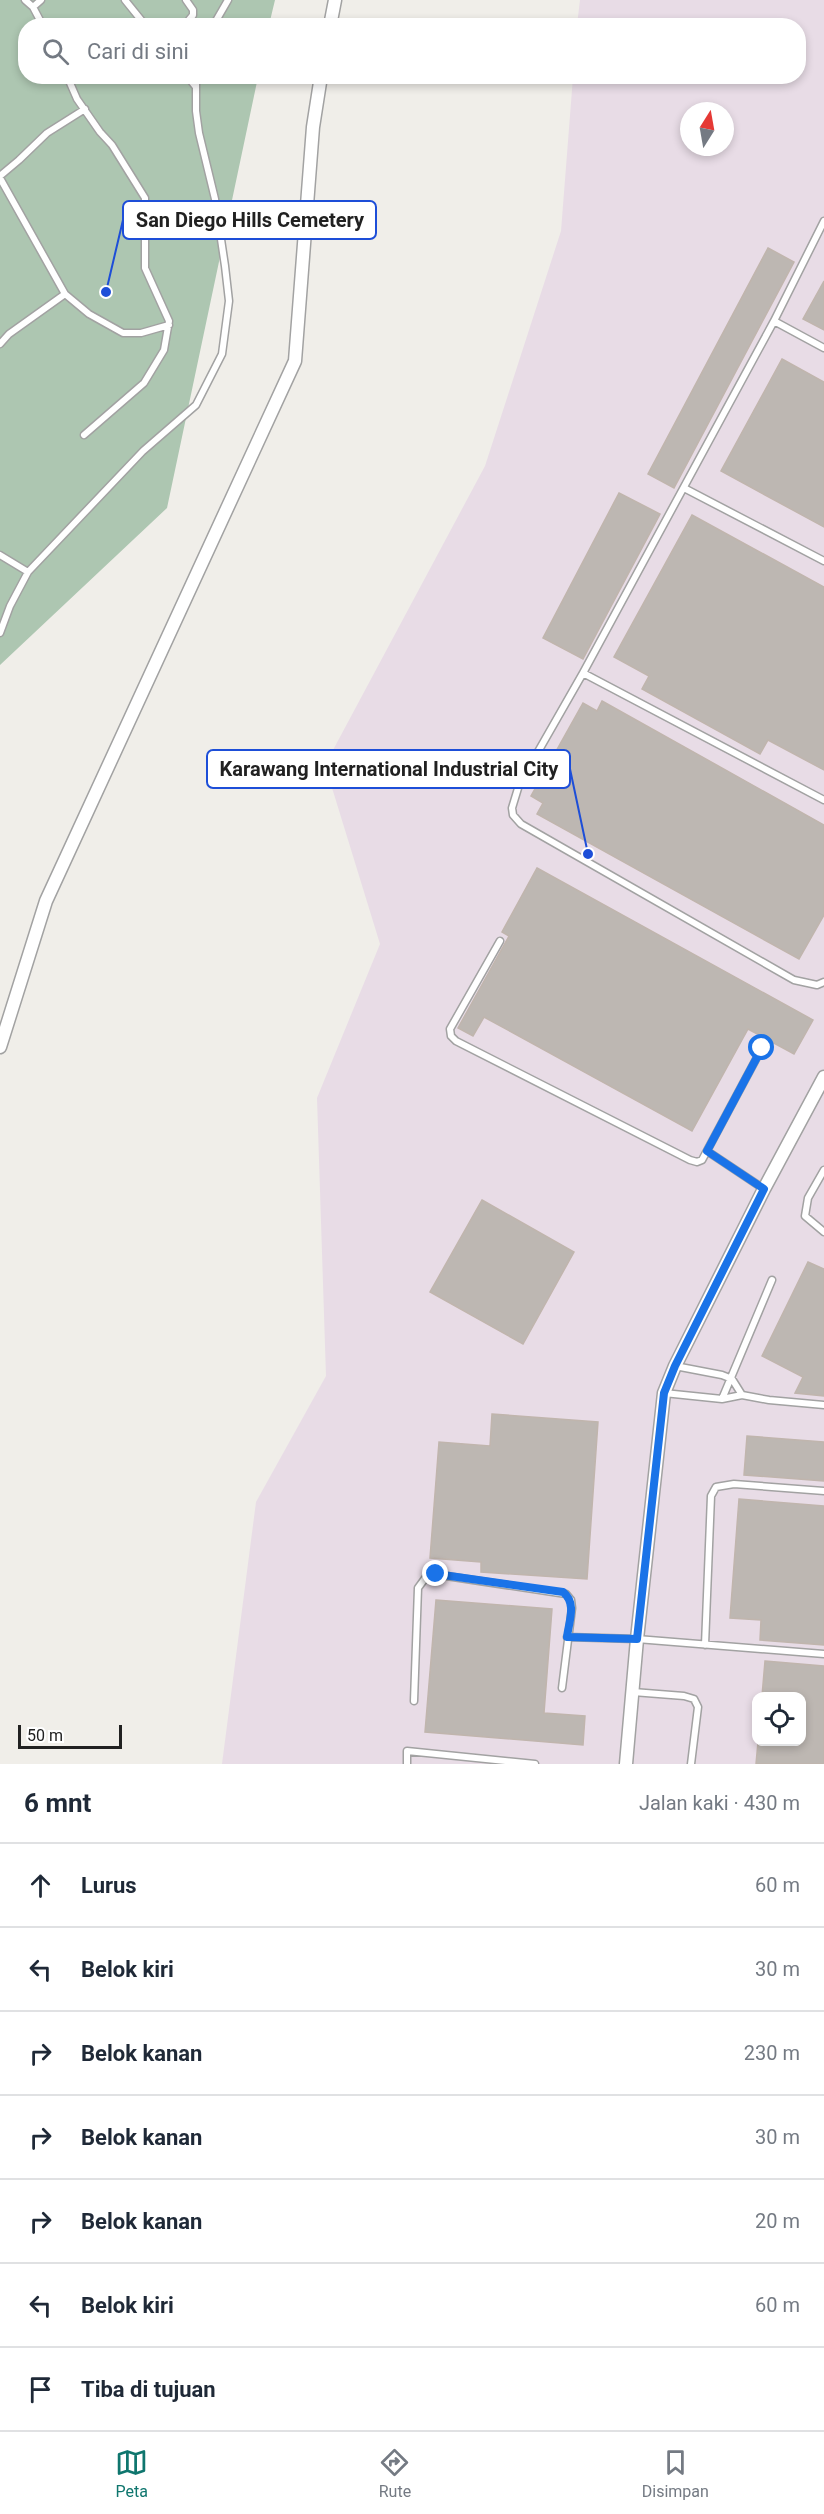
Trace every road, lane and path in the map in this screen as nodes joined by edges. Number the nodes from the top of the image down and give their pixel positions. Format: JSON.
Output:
{"nodes":[{"id":1,"x":25,"y":0,"type":"edge"},
{"id":2,"x":41,"y":0,"type":"edge"},
{"id":3,"x":125,"y":0,"type":"edge"},
{"id":4,"x":186,"y":0,"type":"edge"},
{"id":5,"x":228,"y":0,"type":"edge"},
{"id":6,"x":334,"y":0,"type":"edge"},
{"id":7,"x":33,"y":7,"type":"junction"},
{"id":8,"x":39,"y":18,"type":"edge"},
{"id":9,"x":140,"y":18,"type":"edge"},
{"id":10,"x":191,"y":18,"type":"edge"},
{"id":11,"x":218,"y":18,"type":"edge"},
{"id":12,"x":331,"y":18,"type":"edge"},
{"id":13,"x":70,"y":84,"type":"edge"},
{"id":14,"x":320,"y":84,"type":"edge"},
{"id":15,"x":195,"y":86,"type":"edge"},
{"id":16,"x":85,"y":109,"type":"junction"},
{"id":17,"x":0,"y":177,"type":"edge"},
{"id":18,"x":824,"y":221,"type":"edge"},
{"id":19,"x":65,"y":294,"type":"junction"},
{"id":20,"x":774,"y":321,"type":"junction"},
{"id":21,"x":169,"y":325,"type":"junction"},
{"id":22,"x":0,"y":344,"type":"edge"},
{"id":23,"x":824,"y":348,"type":"edge"},
{"id":24,"x":84,"y":435,"type":"dead end"},
{"id":25,"x":684,"y":488,"type":"junction"},
{"id":26,"x":0,"y":555,"type":"edge"},
{"id":27,"x":824,"y":561,"type":"edge"},
{"id":28,"x":28,"y":572,"type":"junction"},
{"id":29,"x":0,"y":633,"type":"edge"},
{"id":30,"x":583,"y":673,"type":"junction"},
{"id":31,"x":824,"y":800,"type":"edge"},
{"id":32,"x":500,"y":941,"type":"dead end"},
{"id":33,"x":824,"y":982,"type":"edge"},
{"id":34,"x":0,"y":1047,"type":"edge"},
{"id":35,"x":762,"y":1048,"type":"dead end"},
{"id":36,"x":824,"y":1077,"type":"edge"},
{"id":37,"x":707,"y":1151,"type":"junction"},
{"id":38,"x":824,"y":1170,"type":"edge"},
{"id":39,"x":764,"y":1189,"type":"junction"},
{"id":40,"x":824,"y":1232,"type":"edge"},
{"id":41,"x":772,"y":1280,"type":"dead end"},
{"id":42,"x":675,"y":1366,"type":"junction"},
{"id":43,"x":732,"y":1379,"type":"junction"},
{"id":44,"x":664,"y":1393,"type":"junction"},
{"id":45,"x":742,"y":1395,"type":"junction"},
{"id":46,"x":723,"y":1399,"type":"junction"},
{"id":47,"x":824,"y":1405,"type":"edge"},
{"id":48,"x":824,"y":1491,"type":"edge"},
{"id":49,"x":567,"y":1637,"type":"junction"},
{"id":50,"x":637,"y":1639,"type":"junction"},
{"id":51,"x":705,"y":1645,"type":"junction"},
{"id":52,"x":824,"y":1654,"type":"edge"},
{"id":53,"x":562,"y":1688,"type":"dead end"},
{"id":54,"x":632,"y":1692,"type":"junction"},
{"id":55,"x":414,"y":1701,"type":"dead end"},
{"id":56,"x":406,"y":1764,"type":"edge"},
{"id":57,"x":535,"y":1764,"type":"edge"},
{"id":58,"x":626,"y":1764,"type":"edge"},
{"id":59,"x":690,"y":1764,"type":"edge"}],
"edges":[{"from":1,"to":7,"type":"lane"},
{"from":2,"to":7,"type":"lane"},
{"from":3,"to":9,"type":"lane"},
{"from":4,"to":10,"type":"lane"},
{"from":5,"to":11,"type":"lane"},
{"from":6,"to":12,"type":"street"},
{"from":7,"to":8,"type":"lane"},
{"from":13,"to":16,"type":"lane"},
{"from":14,"to":34,"type":"street"},
{"from":15,"to":28,"type":"lane"},
{"from":16,"to":17,"type":"lane"},
{"from":16,"to":21,"type":"lane"},
{"from":17,"to":19,"type":"lane"},
{"from":18,"to":20,"type":"lane"},
{"from":19,"to":21,"type":"lane"},
{"from":19,"to":22,"type":"lane"},
{"from":20,"to":23,"type":"lane"},
{"from":20,"to":25,"type":"lane"},
{"from":21,"to":24,"type":"lane"},
{"from":25,"to":27,"type":"lane"},
{"from":25,"to":30,"type":"lane"},
{"from":26,"to":28,"type":"lane"},
{"from":28,"to":29,"type":"lane"},
{"from":30,"to":31,"type":"lane"},
{"from":30,"to":33,"type":"lane"},
{"from":32,"to":37,"type":"lane"},
{"from":35,"to":37,"type":"lane"},
{"from":36,"to":39,"type":"street"},
{"from":37,"to":39,"type":"lane"},
{"from":38,"to":40,"type":"lane"},
{"from":39,"to":42,"type":"street"},
{"from":41,"to":43,"type":"lane"},
{"from":42,"to":43,"type":"lane"},
{"from":42,"to":44,"type":"street"},
{"from":43,"to":45,"type":"lane"},
{"from":43,"to":46,"type":"lane"},
{"from":44,"to":46,"type":"lane"},
{"from":44,"to":50,"type":"street"},
{"from":45,"to":46,"type":"lane"},
{"from":45,"to":47,"type":"lane"},
{"from":48,"to":51,"type":"lane"},
{"from":49,"to":50,"type":"lane"},
{"from":49,"to":53,"type":"lane"},
{"from":49,"to":55,"type":"lane"},
{"from":50,"to":51,"type":"lane"},
{"from":50,"to":54,"type":"street"},
{"from":51,"to":52,"type":"lane"},
{"from":54,"to":58,"type":"street"},
{"from":54,"to":59,"type":"lane"},
{"from":56,"to":57,"type":"lane"}]}
